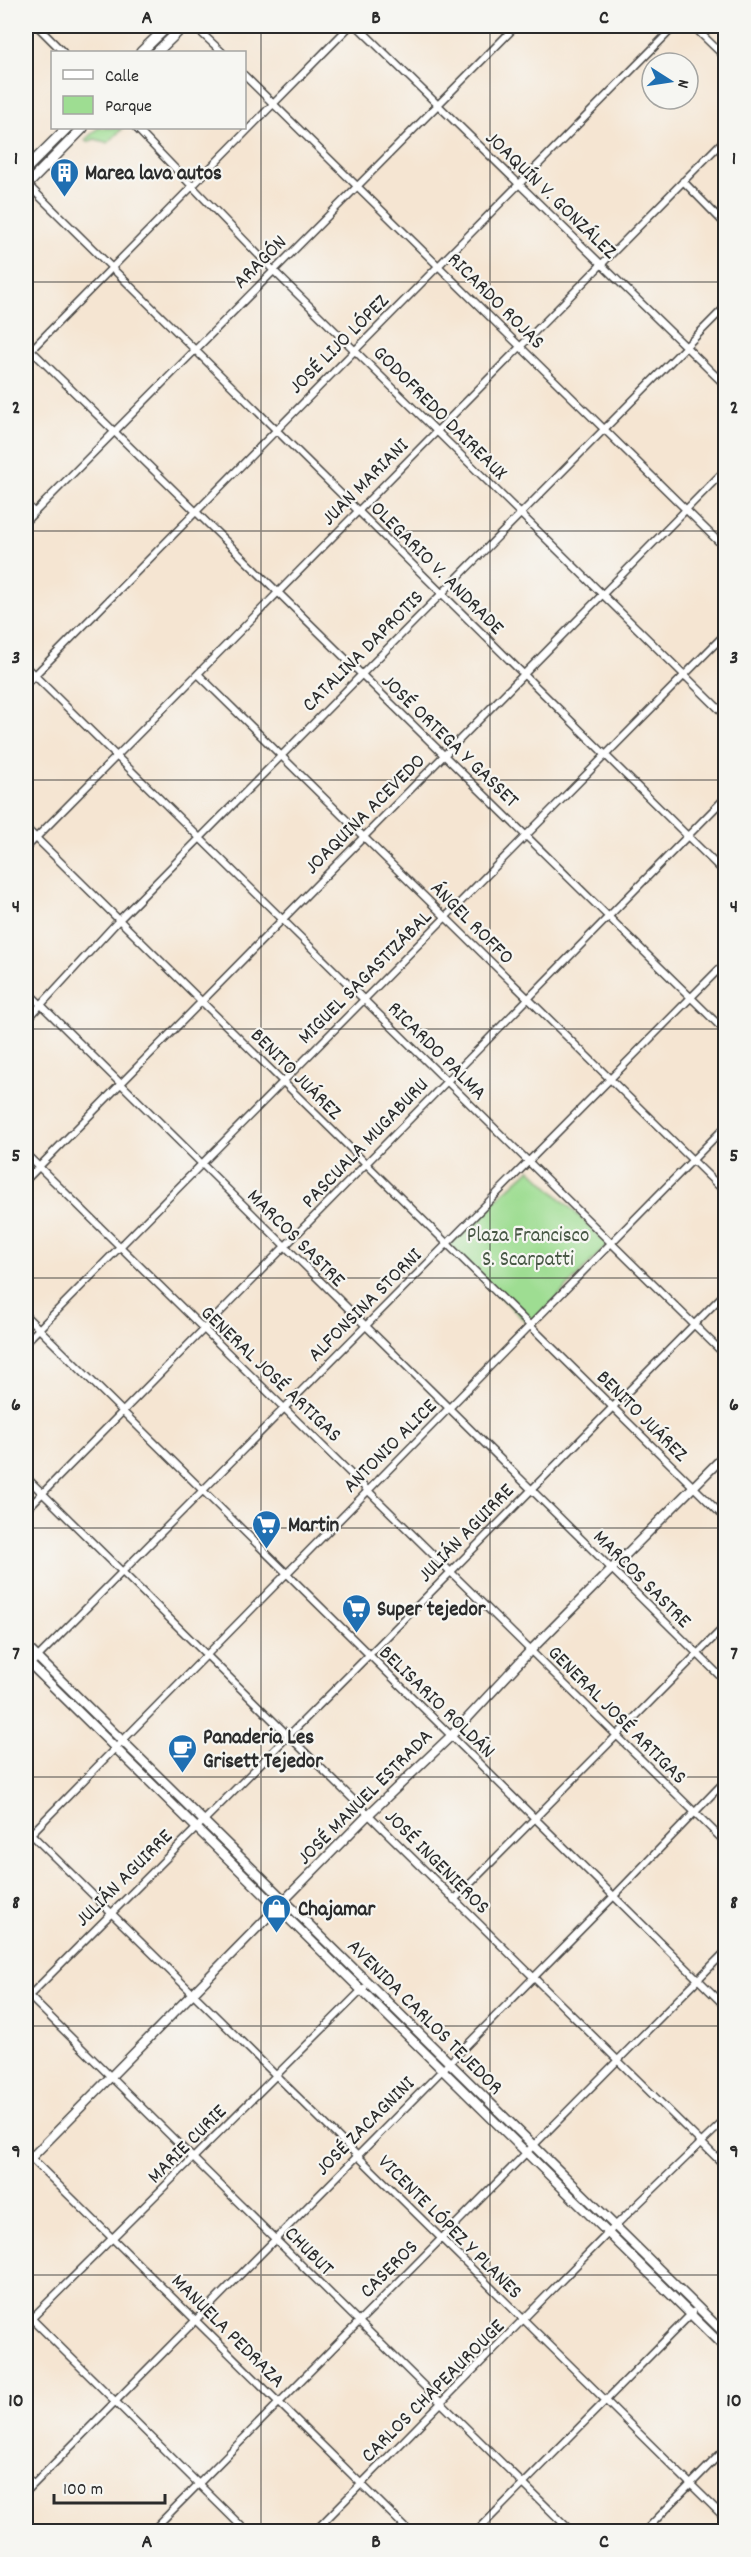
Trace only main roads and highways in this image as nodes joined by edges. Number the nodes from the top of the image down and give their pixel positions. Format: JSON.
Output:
{"nodes":[{"id":1,"x":168,"y":26,"type":"edge"},
{"id":2,"x":184,"y":26,"type":"edge"},
{"id":3,"x":142,"y":51,"type":"edge"},
{"id":4,"x":158,"y":51,"type":"edge"},
{"id":5,"x":66,"y":129,"type":"edge"},
{"id":6,"x":82,"y":129,"type":"edge"},
{"id":7,"x":26,"y":170,"type":"edge"},
{"id":8,"x":26,"y":184,"type":"edge"},
{"id":9,"x":726,"y":1454,"type":"edge"},
{"id":10,"x":26,"y":1646,"type":"edge"},
{"id":11,"x":27,"y":1665,"type":"edge"},
{"id":12,"x":119,"y":1744,"type":"junction"},
{"id":13,"x":281,"y":1904,"type":"junction"},
{"id":14,"x":27,"y":2158,"type":"edge"},
{"id":15,"x":693,"y":2311,"type":"junction"},
{"id":16,"x":726,"y":2335,"type":"edge"},
{"id":17,"x":726,"y":2349,"type":"edge"},
{"id":18,"x":26,"y":2526,"type":"edge"},
{"id":19,"x":33,"y":2532,"type":"edge"}],
"edges":[{"from":1,"to":3,"type":"main road"},
{"from":2,"to":4,"type":"main road"},
{"from":5,"to":7,"type":"main road"},
{"from":6,"to":8,"type":"main road"},
{"from":9,"to":13,"type":"main road","name":"JOSÉ MANUEL ESTRADA"},
{"from":10,"to":12,"type":"main road","name":"AVENIDA CARLOS TEJEDOR"},
{"from":11,"to":12,"type":"main road","name":"AVENIDA CARLOS TEJEDOR"},
{"from":12,"to":13,"type":"main road","name":"AVENIDA CARLOS TEJEDOR"},
{"from":13,"to":14,"type":"main road","name":"JOSÉ MANUEL ESTRADA"},
{"from":13,"to":15,"type":"main road","name":"AVENIDA CARLOS TEJEDOR"},
{"from":15,"to":16,"type":"main road","name":"AVENIDA CARLOS TEJEDOR"},
{"from":15,"to":17,"type":"main road","name":"AVENIDA CARLOS TEJEDOR"},
{"from":18,"to":19,"type":"main road"}]}
